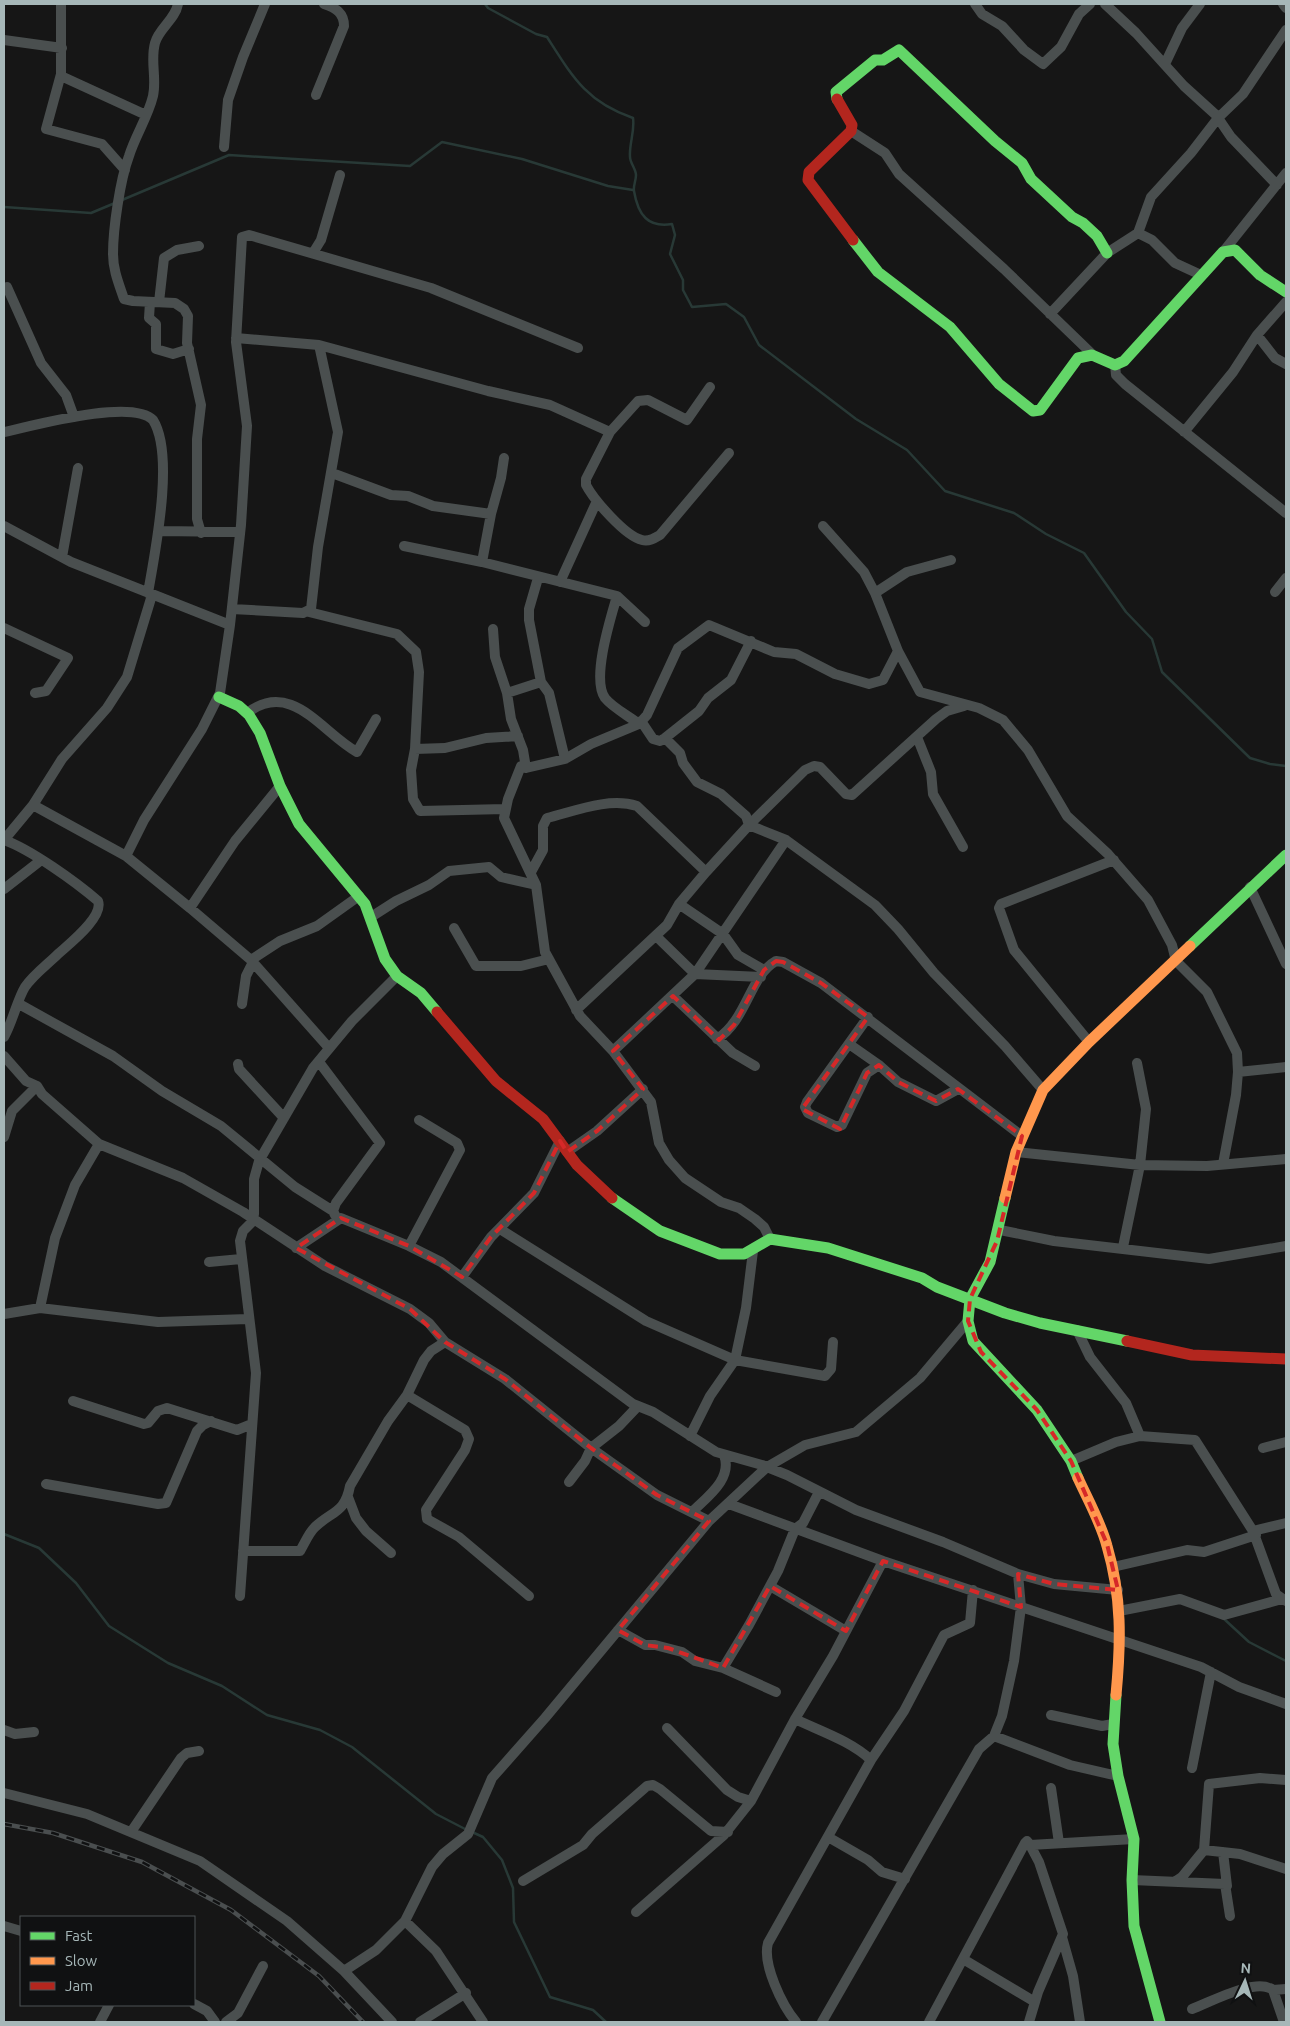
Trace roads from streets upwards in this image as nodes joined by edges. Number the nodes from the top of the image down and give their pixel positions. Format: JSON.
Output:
{"nodes":[{"id":1,"x":61,"y":4,"type":"edge"},
{"id":2,"x":178,"y":4,"type":"edge"},
{"id":3,"x":265,"y":4,"type":"edge"},
{"id":4,"x":324,"y":4,"type":"edge"},
{"id":5,"x":975,"y":4,"type":"edge"},
{"id":6,"x":1090,"y":4,"type":"edge"},
{"id":7,"x":1105,"y":4,"type":"edge"},
{"id":8,"x":1200,"y":4,"type":"edge"},
{"id":9,"x":1283,"y":4,"type":"edge"},
{"id":10,"x":1286,"y":8,"type":"edge"},
{"id":11,"x":1286,"y":30,"type":"edge"},
{"id":12,"x":4,"y":40,"type":"edge"},
{"id":13,"x":62,"y":48,"type":"junction"},
{"id":14,"x":1165,"y":64,"type":"junction"},
{"id":15,"x":61,"y":76,"type":"junction"},
{"id":16,"x":316,"y":95,"type":"dead end"},
{"id":17,"x":146,"y":115,"type":"junction"},
{"id":18,"x":1218,"y":118,"type":"junction"},
{"id":19,"x":851,"y":131,"type":"junction"},
{"id":20,"x":224,"y":147,"type":"dead end"},
{"id":21,"x":125,"y":170,"type":"junction"},
{"id":22,"x":1286,"y":174,"type":"edge"},
{"id":23,"x":340,"y":175,"type":"dead end"},
{"id":24,"x":1277,"y":184,"type":"junction"},
{"id":25,"x":1138,"y":233,"type":"junction"},
{"id":26,"x":199,"y":246,"type":"dead end"},
{"id":27,"x":1223,"y":252,"type":"junction"},
{"id":28,"x":313,"y":253,"type":"junction"},
{"id":29,"x":1107,"y":253,"type":"junction"},
{"id":30,"x":1200,"y":275,"type":"junction"},
{"id":31,"x":7,"y":287,"type":"dead end"},
{"id":32,"x":1286,"y":292,"type":"edge"},
{"id":33,"x":154,"y":302,"type":"junction"},
{"id":34,"x":1286,"y":302,"type":"edge"},
{"id":35,"x":1050,"y":314,"type":"junction"},
{"id":36,"x":1257,"y":335,"type":"junction"},
{"id":37,"x":236,"y":338,"type":"junction"},
{"id":38,"x":319,"y":345,"type":"junction"},
{"id":39,"x":578,"y":348,"type":"dead end"},
{"id":40,"x":189,"y":349,"type":"junction"},
{"id":41,"x":1091,"y":354,"type":"junction"},
{"id":42,"x":1286,"y":364,"type":"edge"},
{"id":43,"x":1115,"y":365,"type":"junction"},
{"id":44,"x":710,"y":386,"type":"dead end"},
{"id":45,"x":74,"y":417,"type":"junction"},
{"id":46,"x":4,"y":432,"type":"edge"},
{"id":47,"x":610,"y":432,"type":"junction"},
{"id":48,"x":1184,"y":432,"type":"junction"},
{"id":49,"x":729,"y":453,"type":"dead end"},
{"id":50,"x":504,"y":458,"type":"dead end"},
{"id":51,"x":78,"y":468,"type":"dead end"},
{"id":52,"x":332,"y":473,"type":"junction"},
{"id":53,"x":596,"y":503,"type":"junction"},
{"id":54,"x":1286,"y":513,"type":"edge"},
{"id":55,"x":491,"y":514,"type":"junction"},
{"id":56,"x":4,"y":526,"type":"edge"},
{"id":57,"x":823,"y":526,"type":"dead end"},
{"id":58,"x":159,"y":531,"type":"junction"},
{"id":59,"x":240,"y":532,"type":"junction"},
{"id":60,"x":201,"y":533,"type":"junction"},
{"id":61,"x":404,"y":546,"type":"dead end"},
{"id":62,"x":62,"y":558,"type":"junction"},
{"id":63,"x":951,"y":560,"type":"dead end"},
{"id":64,"x":482,"y":562,"type":"junction"},
{"id":65,"x":538,"y":578,"type":"junction"},
{"id":66,"x":1286,"y":578,"type":"edge"},
{"id":67,"x":560,"y":582,"type":"junction"},
{"id":68,"x":1275,"y":592,"type":"dead end"},
{"id":69,"x":875,"y":593,"type":"junction"},
{"id":70,"x":150,"y":594,"type":"junction"},
{"id":71,"x":617,"y":596,"type":"junction"},
{"id":72,"x":232,"y":608,"type":"junction"},
{"id":73,"x":308,"y":612,"type":"junction"},
{"id":74,"x":645,"y":622,"type":"dead end"},
{"id":75,"x":230,"y":625,"type":"junction"},
{"id":76,"x":494,"y":628,"type":"dead end"},
{"id":77,"x":5,"y":630,"type":"edge"},
{"id":78,"x":751,"y":641,"type":"junction"},
{"id":79,"x":898,"y":651,"type":"junction"},
{"id":80,"x":541,"y":682,"type":"junction"},
{"id":81,"x":35,"y":693,"type":"dead end"},
{"id":82,"x":508,"y":693,"type":"junction"},
{"id":83,"x":219,"y":697,"type":"junction"},
{"id":84,"x":965,"y":705,"type":"junction"},
{"id":85,"x":248,"y":714,"type":"junction"},
{"id":86,"x":376,"y":719,"type":"dead end"},
{"id":87,"x":640,"y":722,"type":"junction"},
{"id":88,"x":518,"y":736,"type":"junction"},
{"id":89,"x":917,"y":736,"type":"junction"},
{"id":90,"x":665,"y":738,"type":"junction"},
{"id":91,"x":415,"y":750,"type":"junction"},
{"id":92,"x":565,"y":758,"type":"junction"},
{"id":93,"x":526,"y":768,"type":"junction"},
{"id":94,"x":280,"y":786,"type":"junction"},
{"id":95,"x":33,"y":805,"type":"junction"},
{"id":96,"x":505,"y":809,"type":"junction"},
{"id":97,"x":749,"y":825,"type":"junction"},
{"id":98,"x":786,"y":840,"type":"junction"},
{"id":99,"x":962,"y":847,"type":"dead end"},
{"id":100,"x":1286,"y":855,"type":"edge"},
{"id":101,"x":126,"y":856,"type":"junction"},
{"id":102,"x":1114,"y":860,"type":"junction"},
{"id":103,"x":40,"y":861,"type":"junction"},
{"id":104,"x":531,"y":872,"type":"junction"},
{"id":105,"x":706,"y":872,"type":"junction"},
{"id":106,"x":536,"y":885,"type":"junction"},
{"id":107,"x":1250,"y":887,"type":"junction"},
{"id":108,"x":4,"y":889,"type":"edge"},
{"id":109,"x":359,"y":896,"type":"junction"},
{"id":110,"x":679,"y":904,"type":"junction"},
{"id":111,"x":190,"y":908,"type":"junction"},
{"id":112,"x":372,"y":917,"type":"junction"},
{"id":113,"x":454,"y":928,"type":"dead end"},
{"id":114,"x":723,"y":934,"type":"junction"},
{"id":115,"x":656,"y":936,"type":"junction"},
{"id":116,"x":549,"y":959,"type":"junction"},
{"id":117,"x":252,"y":961,"type":"junction"},
{"id":118,"x":1176,"y":961,"type":"junction"},
{"id":119,"x":1286,"y":964,"type":"edge"},
{"id":120,"x":763,"y":973,"type":"junction"},
{"id":121,"x":695,"y":974,"type":"junction"},
{"id":122,"x":397,"y":976,"type":"junction"},
{"id":123,"x":672,"y":996,"type":"junction"},
{"id":124,"x":19,"y":1004,"type":"junction"},
{"id":125,"x":242,"y":1004,"type":"dead end"},
{"id":126,"x":576,"y":1010,"type":"junction"},
{"id":127,"x":868,"y":1017,"type":"junction"},
{"id":128,"x":4,"y":1037,"type":"edge"},
{"id":129,"x":717,"y":1039,"type":"junction"},
{"id":130,"x":1089,"y":1042,"type":"junction"},
{"id":131,"x":849,"y":1044,"type":"junction"},
{"id":132,"x":329,"y":1048,"type":"junction"},
{"id":133,"x":613,"y":1051,"type":"junction"},
{"id":134,"x":4,"y":1056,"type":"edge"},
{"id":135,"x":319,"y":1062,"type":"junction"},
{"id":136,"x":1137,"y":1063,"type":"dead end"},
{"id":137,"x":238,"y":1064,"type":"dead end"},
{"id":138,"x":879,"y":1065,"type":"junction"},
{"id":139,"x":755,"y":1066,"type":"dead end"},
{"id":140,"x":1286,"y":1067,"type":"edge"},
{"id":141,"x":1238,"y":1072,"type":"junction"},
{"id":142,"x":37,"y":1086,"type":"junction"},
{"id":143,"x":643,"y":1089,"type":"junction"},
{"id":144,"x":958,"y":1089,"type":"junction"},
{"id":145,"x":1043,"y":1090,"type":"junction"},
{"id":146,"x":284,"y":1118,"type":"junction"},
{"id":147,"x":419,"y":1120,"type":"dead end"},
{"id":148,"x":1022,"y":1136,"type":"junction"},
{"id":149,"x":4,"y":1137,"type":"edge"},
{"id":150,"x":560,"y":1141,"type":"junction"},
{"id":151,"x":99,"y":1144,"type":"junction"},
{"id":152,"x":566,"y":1152,"type":"junction"},
{"id":153,"x":1016,"y":1152,"type":"junction"},
{"id":154,"x":262,"y":1157,"type":"junction"},
{"id":155,"x":1286,"y":1159,"type":"edge"},
{"id":156,"x":1223,"y":1164,"type":"junction"},
{"id":157,"x":1140,"y":1166,"type":"junction"},
{"id":158,"x":337,"y":1214,"type":"junction"},
{"id":159,"x":253,"y":1218,"type":"junction"},
{"id":160,"x":500,"y":1229,"type":"junction"},
{"id":161,"x":1000,"y":1230,"type":"junction"},
{"id":162,"x":770,"y":1240,"type":"junction"},
{"id":163,"x":409,"y":1246,"type":"junction"},
{"id":164,"x":1286,"y":1246,"type":"edge"},
{"id":165,"x":296,"y":1248,"type":"junction"},
{"id":166,"x":1124,"y":1248,"type":"junction"},
{"id":167,"x":753,"y":1251,"type":"junction"},
{"id":168,"x":241,"y":1259,"type":"junction"},
{"id":169,"x":208,"y":1262,"type":"dead end"},
{"id":170,"x":462,"y":1277,"type":"junction"},
{"id":171,"x":970,"y":1299,"type":"junction"},
{"id":172,"x":40,"y":1308,"type":"junction"},
{"id":173,"x":4,"y":1314,"type":"edge"},
{"id":174,"x":248,"y":1319,"type":"junction"},
{"id":175,"x":968,"y":1321,"type":"junction"},
{"id":176,"x":1077,"y":1330,"type":"junction"},
{"id":177,"x":445,"y":1342,"type":"junction"},
{"id":178,"x":833,"y":1342,"type":"dead end"},
{"id":179,"x":1286,"y":1354,"type":"edge"},
{"id":180,"x":1286,"y":1359,"type":"edge"},
{"id":181,"x":735,"y":1360,"type":"junction"},
{"id":182,"x":1272,"y":1360,"type":"junction"},
{"id":183,"x":407,"y":1395,"type":"junction"},
{"id":184,"x":73,"y":1401,"type":"dead end"},
{"id":185,"x":638,"y":1406,"type":"junction"},
{"id":186,"x":211,"y":1421,"type":"junction"},
{"id":187,"x":252,"y":1424,"type":"junction"},
{"id":188,"x":690,"y":1436,"type":"junction"},
{"id":189,"x":1140,"y":1436,"type":"junction"},
{"id":190,"x":1286,"y":1442,"type":"edge"},
{"id":191,"x":591,"y":1448,"type":"junction"},
{"id":192,"x":1263,"y":1448,"type":"dead end"},
{"id":193,"x":724,"y":1455,"type":"junction"},
{"id":194,"x":1071,"y":1461,"type":"junction"},
{"id":195,"x":767,"y":1467,"type":"junction"},
{"id":196,"x":569,"y":1482,"type":"dead end"},
{"id":197,"x":46,"y":1484,"type":"dead end"},
{"id":198,"x":819,"y":1492,"type":"junction"},
{"id":199,"x":348,"y":1497,"type":"junction"},
{"id":200,"x":729,"y":1504,"type":"junction"},
{"id":201,"x":692,"y":1512,"type":"junction"},
{"id":202,"x":709,"y":1521,"type":"junction"},
{"id":203,"x":1286,"y":1523,"type":"edge"},
{"id":204,"x":795,"y":1529,"type":"junction"},
{"id":205,"x":1255,"y":1533,"type":"junction"},
{"id":206,"x":243,"y":1551,"type":"junction"},
{"id":207,"x":391,"y":1553,"type":"dead end"},
{"id":208,"x":883,"y":1561,"type":"junction"},
{"id":209,"x":1113,"y":1567,"type":"junction"},
{"id":210,"x":1018,"y":1574,"type":"junction"},
{"id":211,"x":770,"y":1586,"type":"junction"},
{"id":212,"x":973,"y":1590,"type":"junction"},
{"id":213,"x":1118,"y":1590,"type":"junction"},
{"id":214,"x":240,"y":1596,"type":"dead end"},
{"id":215,"x":529,"y":1596,"type":"dead end"},
{"id":216,"x":1284,"y":1600,"type":"edge"},
{"id":217,"x":1022,"y":1607,"type":"junction"},
{"id":218,"x":1119,"y":1611,"type":"junction"},
{"id":219,"x":618,"y":1630,"type":"junction"},
{"id":220,"x":846,"y":1631,"type":"junction"},
{"id":221,"x":1120,"y":1640,"type":"junction"},
{"id":222,"x":723,"y":1668,"type":"junction"},
{"id":223,"x":1211,"y":1672,"type":"junction"},
{"id":224,"x":776,"y":1692,"type":"dead end"},
{"id":225,"x":1286,"y":1704,"type":"edge"},
{"id":226,"x":1051,"y":1715,"type":"dead end"},
{"id":227,"x":796,"y":1719,"type":"junction"},
{"id":228,"x":1113,"y":1724,"type":"junction"},
{"id":229,"x":668,"y":1728,"type":"dead end"},
{"id":230,"x":4,"y":1730,"type":"edge"},
{"id":231,"x":34,"y":1732,"type":"dead end"},
{"id":232,"x":994,"y":1736,"type":"junction"},
{"id":233,"x":199,"y":1751,"type":"dead end"},
{"id":234,"x":871,"y":1760,"type":"junction"},
{"id":235,"x":1192,"y":1768,"type":"dead end"},
{"id":236,"x":1118,"y":1776,"type":"junction"},
{"id":237,"x":1286,"y":1780,"type":"edge"},
{"id":238,"x":1051,"y":1788,"type":"dead end"},
{"id":239,"x":4,"y":1793,"type":"edge"},
{"id":240,"x":751,"y":1801,"type":"junction"},
{"id":241,"x":131,"y":1832,"type":"junction"},
{"id":242,"x":728,"y":1832,"type":"junction"},
{"id":243,"x":828,"y":1837,"type":"junction"},
{"id":244,"x":1134,"y":1839,"type":"junction"},
{"id":245,"x":1059,"y":1843,"type":"junction"},
{"id":246,"x":1030,"y":1845,"type":"junction"},
{"id":247,"x":1204,"y":1850,"type":"junction"},
{"id":248,"x":1223,"y":1852,"type":"junction"},
{"id":249,"x":1286,"y":1869,"type":"edge"},
{"id":250,"x":904,"y":1879,"type":"junction"},
{"id":251,"x":1132,"y":1880,"type":"junction"},
{"id":252,"x":523,"y":1881,"type":"dead end"},
{"id":253,"x":1176,"y":1881,"type":"junction"},
{"id":254,"x":1227,"y":1886,"type":"junction"},
{"id":255,"x":636,"y":1912,"type":"dead end"},
{"id":256,"x":1230,"y":1916,"type":"dead end"},
{"id":257,"x":405,"y":1921,"type":"junction"},
{"id":258,"x":4,"y":1926,"type":"edge"},
{"id":259,"x":20,"y":1932,"type":"edge"},
{"id":260,"x":1062,"y":1937,"type":"junction"},
{"id":261,"x":963,"y":1959,"type":"junction"},
{"id":262,"x":263,"y":1966,"type":"dead end"},
{"id":263,"x":344,"y":1972,"type":"junction"},
{"id":264,"x":1286,"y":1989,"type":"edge"},
{"id":265,"x":1274,"y":1990,"type":"junction"},
{"id":266,"x":466,"y":1993,"type":"junction"},
{"id":267,"x":1034,"y":2002,"type":"junction"},
{"id":268,"x":195,"y":2005,"type":"edge"},
{"id":269,"x":108,"y":2006,"type":"edge"},
{"id":270,"x":1192,"y":2009,"type":"dead end"},
{"id":271,"x":100,"y":2022,"type":"edge"},
{"id":272,"x":215,"y":2022,"type":"edge"},
{"id":273,"x":226,"y":2022,"type":"edge"},
{"id":274,"x":392,"y":2022,"type":"edge"},
{"id":275,"x":420,"y":2022,"type":"edge"},
{"id":276,"x":483,"y":2022,"type":"edge"},
{"id":277,"x":796,"y":2022,"type":"edge"},
{"id":278,"x":822,"y":2022,"type":"edge"},
{"id":279,"x":929,"y":2022,"type":"edge"},
{"id":280,"x":1029,"y":2022,"type":"edge"},
{"id":281,"x":1080,"y":2022,"type":"edge"},
{"id":282,"x":1160,"y":2022,"type":"edge"},
{"id":283,"x":1284,"y":2022,"type":"edge"}],
"edges":[{"from":1,"to":13,"type":"street"},
{"from":2,"to":17,"type":"street"},
{"from":3,"to":20,"type":"street"},
{"from":4,"to":16,"type":"street"},
{"from":5,"to":6,"type":"street"},
{"from":7,"to":14,"type":"street"},
{"from":8,"to":14,"type":"street"},
{"from":9,"to":10,"type":"street"},
{"from":11,"to":18,"type":"street"},
{"from":12,"to":13,"type":"street"},
{"from":13,"to":15,"type":"street"},
{"from":14,"to":18,"type":"street"},
{"from":15,"to":17,"type":"street"},
{"from":15,"to":21,"type":"street"},
{"from":17,"to":21,"type":"street"},
{"from":18,"to":24,"type":"street"},
{"from":18,"to":25,"type":"street"},
{"from":19,"to":29,"type":"street"},
{"from":19,"to":35,"type":"street"},
{"from":19,"to":41,"type":"street"},
{"from":21,"to":33,"type":"street"},
{"from":22,"to":24,"type":"street"},
{"from":23,"to":28,"type":"street"},
{"from":24,"to":27,"type":"street"},
{"from":25,"to":29,"type":"street"},
{"from":25,"to":30,"type":"street"},
{"from":26,"to":33,"type":"street"},
{"from":27,"to":30,"type":"street"},
{"from":27,"to":32,"type":"street"},
{"from":28,"to":37,"type":"street"},
{"from":28,"to":39,"type":"street"},
{"from":29,"to":35,"type":"street"},
{"from":30,"to":43,"type":"street"},
{"from":31,"to":45,"type":"street"},
{"from":33,"to":40,"type":"street"},
{"from":33,"to":40,"type":"street"},
{"from":34,"to":36,"type":"street"},
{"from":35,"to":41,"type":"street"},
{"from":36,"to":42,"type":"street"},
{"from":36,"to":48,"type":"street"},
{"from":37,"to":38,"type":"street"},
{"from":37,"to":59,"type":"street"},
{"from":38,"to":47,"type":"street"},
{"from":38,"to":52,"type":"street"},
{"from":40,"to":60,"type":"street"},
{"from":41,"to":43,"type":"street"},
{"from":43,"to":48,"type":"street"},
{"from":44,"to":47,"type":"street"},
{"from":45,"to":46,"type":"street"},
{"from":45,"to":58,"type":"street"},
{"from":47,"to":53,"type":"street"},
{"from":48,"to":54,"type":"street"},
{"from":49,"to":53,"type":"street"},
{"from":50,"to":55,"type":"street"},
{"from":51,"to":62,"type":"street"},
{"from":52,"to":55,"type":"street"},
{"from":52,"to":73,"type":"street"},
{"from":53,"to":67,"type":"street"},
{"from":55,"to":64,"type":"street"},
{"from":56,"to":62,"type":"street"},
{"from":57,"to":69,"type":"street"},
{"from":58,"to":60,"type":"street"},
{"from":58,"to":70,"type":"street"},
{"from":59,"to":60,"type":"street"},
{"from":59,"to":72,"type":"street"},
{"from":61,"to":64,"type":"street"},
{"from":62,"to":70,"type":"street"},
{"from":63,"to":69,"type":"street"},
{"from":64,"to":65,"type":"street"},
{"from":65,"to":67,"type":"street"},
{"from":65,"to":80,"type":"street"},
{"from":66,"to":68,"type":"street"},
{"from":67,"to":71,"type":"street"},
{"from":69,"to":79,"type":"street"},
{"from":70,"to":75,"type":"street"},
{"from":70,"to":95,"type":"street"},
{"from":71,"to":74,"type":"street"},
{"from":71,"to":87,"type":"street"},
{"from":72,"to":73,"type":"street"},
{"from":72,"to":75,"type":"street"},
{"from":73,"to":91,"type":"street"},
{"from":75,"to":83,"type":"street"},
{"from":76,"to":82,"type":"street"},
{"from":77,"to":81,"type":"street"},
{"from":78,"to":79,"type":"street"},
{"from":78,"to":87,"type":"street"},
{"from":78,"to":90,"type":"street"},
{"from":79,"to":84,"type":"street"},
{"from":80,"to":82,"type":"street"},
{"from":80,"to":92,"type":"street"},
{"from":82,"to":88,"type":"street"},
{"from":83,"to":85,"type":"street"},
{"from":83,"to":101,"type":"street"},
{"from":84,"to":89,"type":"street"},
{"from":84,"to":102,"type":"street"},
{"from":85,"to":86,"type":"street"},
{"from":85,"to":94,"type":"street"},
{"from":87,"to":90,"type":"street"},
{"from":87,"to":92,"type":"street"},
{"from":88,"to":91,"type":"street"},
{"from":88,"to":93,"type":"street"},
{"from":89,"to":97,"type":"street"},
{"from":89,"to":99,"type":"street"},
{"from":90,"to":97,"type":"street"},
{"from":91,"to":96,"type":"street"},
{"from":92,"to":93,"type":"street"},
{"from":93,"to":96,"type":"street"},
{"from":94,"to":109,"type":"street"},
{"from":94,"to":111,"type":"street"},
{"from":95,"to":101,"type":"street"},
{"from":95,"to":103,"type":"street"},
{"from":96,"to":104,"type":"street"},
{"from":97,"to":98,"type":"street"},
{"from":97,"to":105,"type":"street"},
{"from":98,"to":114,"type":"street"},
{"from":98,"to":145,"type":"street"},
{"from":100,"to":107,"type":"street"},
{"from":101,"to":111,"type":"street"},
{"from":102,"to":118,"type":"street"},
{"from":102,"to":130,"type":"street"},
{"from":103,"to":108,"type":"street"},
{"from":103,"to":124,"type":"street"},
{"from":104,"to":105,"type":"street"},
{"from":104,"to":106,"type":"street"},
{"from":105,"to":110,"type":"street"},
{"from":106,"to":112,"type":"street"},
{"from":106,"to":116,"type":"street"},
{"from":107,"to":118,"type":"street"},
{"from":107,"to":119,"type":"street"},
{"from":109,"to":112,"type":"street"},
{"from":109,"to":117,"type":"street"},
{"from":110,"to":114,"type":"street"},
{"from":110,"to":115,"type":"street"},
{"from":111,"to":117,"type":"street"},
{"from":112,"to":122,"type":"street"},
{"from":113,"to":116,"type":"street"},
{"from":114,"to":120,"type":"street"},
{"from":114,"to":121,"type":"street"},
{"from":115,"to":121,"type":"street"},
{"from":115,"to":126,"type":"street"},
{"from":116,"to":126,"type":"street"},
{"from":117,"to":125,"type":"street"},
{"from":117,"to":132,"type":"street"},
{"from":118,"to":130,"type":"street"},
{"from":118,"to":141,"type":"street"},
{"from":120,"to":121,"type":"street"},
{"from":120,"to":127,"type":"street"},
{"from":120,"to":129,"type":"street"},
{"from":121,"to":123,"type":"street"},
{"from":122,"to":132,"type":"street"},
{"from":122,"to":150,"type":"street"},
{"from":123,"to":129,"type":"street"},
{"from":123,"to":133,"type":"street"},
{"from":124,"to":128,"type":"street"},
{"from":124,"to":154,"type":"street"},
{"from":126,"to":133,"type":"street"},
{"from":127,"to":131,"type":"street"},
{"from":127,"to":144,"type":"street"},
{"from":129,"to":139,"type":"street"},
{"from":130,"to":145,"type":"street"},
{"from":131,"to":138,"type":"street"},
{"from":131,"to":138,"type":"street"},
{"from":132,"to":135,"type":"street"},
{"from":133,"to":143,"type":"street"},
{"from":134,"to":142,"type":"street"},
{"from":135,"to":146,"type":"street"},
{"from":135,"to":158,"type":"street"},
{"from":136,"to":157,"type":"street"},
{"from":137,"to":146,"type":"street"},
{"from":138,"to":144,"type":"street"},
{"from":140,"to":141,"type":"street"},
{"from":141,"to":156,"type":"street"},
{"from":142,"to":149,"type":"street"},
{"from":142,"to":151,"type":"street"},
{"from":143,"to":152,"type":"street"},
{"from":143,"to":162,"type":"street"},
{"from":144,"to":148,"type":"street"},
{"from":145,"to":148,"type":"street"},
{"from":146,"to":154,"type":"street"},
{"from":147,"to":163,"type":"street"},
{"from":148,"to":153,"type":"street"},
{"from":150,"to":152,"type":"street"},
{"from":150,"to":160,"type":"street"},
{"from":151,"to":159,"type":"street"},
{"from":151,"to":172,"type":"street"},
{"from":152,"to":167,"type":"street"},
{"from":153,"to":157,"type":"street"},
{"from":153,"to":161,"type":"street"},
{"from":154,"to":158,"type":"street"},
{"from":154,"to":159,"type":"street"},
{"from":155,"to":156,"type":"street"},
{"from":156,"to":157,"type":"street"},
{"from":157,"to":166,"type":"street"},
{"from":158,"to":163,"type":"street"},
{"from":158,"to":165,"type":"street"},
{"from":159,"to":165,"type":"street"},
{"from":159,"to":168,"type":"street"},
{"from":160,"to":170,"type":"street"},
{"from":160,"to":181,"type":"street"},
{"from":161,"to":166,"type":"street"},
{"from":161,"to":171,"type":"street"},
{"from":162,"to":167,"type":"street"},
{"from":162,"to":171,"type":"street"},
{"from":163,"to":170,"type":"street"},
{"from":164,"to":166,"type":"street"},
{"from":165,"to":177,"type":"street"},
{"from":167,"to":181,"type":"street"},
{"from":168,"to":169,"type":"street"},
{"from":168,"to":174,"type":"street"},
{"from":170,"to":185,"type":"street"},
{"from":171,"to":175,"type":"street"},
{"from":171,"to":176,"type":"street"},
{"from":172,"to":173,"type":"street"},
{"from":172,"to":174,"type":"street"},
{"from":174,"to":187,"type":"street"},
{"from":175,"to":194,"type":"street"},
{"from":175,"to":195,"type":"street"},
{"from":176,"to":182,"type":"street"},
{"from":176,"to":189,"type":"street"},
{"from":177,"to":183,"type":"street"},
{"from":177,"to":191,"type":"street"},
{"from":178,"to":181,"type":"street"},
{"from":179,"to":182,"type":"street"},
{"from":180,"to":182,"type":"street"},
{"from":181,"to":188,"type":"street"},
{"from":183,"to":199,"type":"street"},
{"from":183,"to":215,"type":"street"},
{"from":184,"to":186,"type":"street"},
{"from":185,"to":188,"type":"street"},
{"from":185,"to":191,"type":"street"},
{"from":186,"to":187,"type":"street"},
{"from":186,"to":197,"type":"street"},
{"from":187,"to":206,"type":"street"},
{"from":188,"to":193,"type":"street"},
{"from":189,"to":194,"type":"street"},
{"from":189,"to":205,"type":"street"},
{"from":190,"to":192,"type":"street"},
{"from":191,"to":196,"type":"street"},
{"from":191,"to":201,"type":"street"},
{"from":193,"to":195,"type":"street"},
{"from":193,"to":201,"type":"street"},
{"from":194,"to":209,"type":"street"},
{"from":195,"to":198,"type":"street"},
{"from":195,"to":200,"type":"street"},
{"from":198,"to":204,"type":"street"},
{"from":198,"to":210,"type":"street"},
{"from":199,"to":206,"type":"street"},
{"from":199,"to":207,"type":"street"},
{"from":200,"to":202,"type":"street"},
{"from":200,"to":204,"type":"street"},
{"from":201,"to":202,"type":"street"},
{"from":202,"to":219,"type":"street"},
{"from":203,"to":205,"type":"street"},
{"from":204,"to":208,"type":"street"},
{"from":204,"to":211,"type":"street"},
{"from":205,"to":209,"type":"street"},
{"from":205,"to":216,"type":"street"},
{"from":206,"to":214,"type":"street"},
{"from":208,"to":212,"type":"street"},
{"from":208,"to":220,"type":"street"},
{"from":209,"to":213,"type":"street"},
{"from":210,"to":213,"type":"street"},
{"from":210,"to":217,"type":"street"},
{"from":211,"to":220,"type":"street"},
{"from":211,"to":222,"type":"street"},
{"from":212,"to":217,"type":"street"},
{"from":212,"to":234,"type":"street"},
{"from":213,"to":218,"type":"street"},
{"from":216,"to":218,"type":"street"},
{"from":217,"to":221,"type":"street"},
{"from":217,"to":232,"type":"street"},
{"from":218,"to":221,"type":"street"},
{"from":219,"to":222,"type":"street"},
{"from":219,"to":257,"type":"street"},
{"from":220,"to":227,"type":"street"},
{"from":221,"to":223,"type":"street"},
{"from":221,"to":228,"type":"street"},
{"from":222,"to":224,"type":"street"},
{"from":223,"to":225,"type":"street"},
{"from":223,"to":235,"type":"street"},
{"from":226,"to":228,"type":"street"},
{"from":227,"to":234,"type":"street"},
{"from":227,"to":240,"type":"street"},
{"from":228,"to":236,"type":"street"},
{"from":229,"to":240,"type":"street"},
{"from":230,"to":231,"type":"street"},
{"from":232,"to":236,"type":"street"},
{"from":232,"to":250,"type":"street"},
{"from":233,"to":241,"type":"street"},
{"from":234,"to":243,"type":"street"},
{"from":236,"to":244,"type":"street"},
{"from":237,"to":247,"type":"street"},
{"from":238,"to":245,"type":"street"},
{"from":239,"to":241,"type":"street"},
{"from":240,"to":242,"type":"street"},
{"from":241,"to":263,"type":"street"},
{"from":242,"to":252,"type":"street"},
{"from":242,"to":255,"type":"street"},
{"from":243,"to":250,"type":"street"},
{"from":243,"to":277,"type":"street"},
{"from":244,"to":245,"type":"street"},
{"from":244,"to":251,"type":"street"},
{"from":245,"to":246,"type":"street"},
{"from":246,"to":260,"type":"street"},
{"from":246,"to":261,"type":"street"},
{"from":247,"to":248,"type":"street"},
{"from":247,"to":253,"type":"street"},
{"from":248,"to":249,"type":"street"},
{"from":248,"to":254,"type":"street"},
{"from":250,"to":278,"type":"street"},
{"from":251,"to":253,"type":"street"},
{"from":251,"to":282,"type":"street"},
{"from":253,"to":254,"type":"street"},
{"from":254,"to":256,"type":"street"},
{"from":257,"to":263,"type":"street"},
{"from":257,"to":266,"type":"street"},
{"from":258,"to":259,"type":"street"},
{"from":260,"to":267,"type":"street"},
{"from":260,"to":281,"type":"street"},
{"from":261,"to":267,"type":"street"},
{"from":261,"to":279,"type":"street"},
{"from":262,"to":273,"type":"street"},
{"from":263,"to":274,"type":"street"},
{"from":264,"to":265,"type":"street"},
{"from":265,"to":270,"type":"street"},
{"from":265,"to":283,"type":"street"},
{"from":266,"to":275,"type":"street"},
{"from":266,"to":276,"type":"street"},
{"from":267,"to":280,"type":"street"},
{"from":268,"to":272,"type":"street"},
{"from":269,"to":271,"type":"street"}]}
